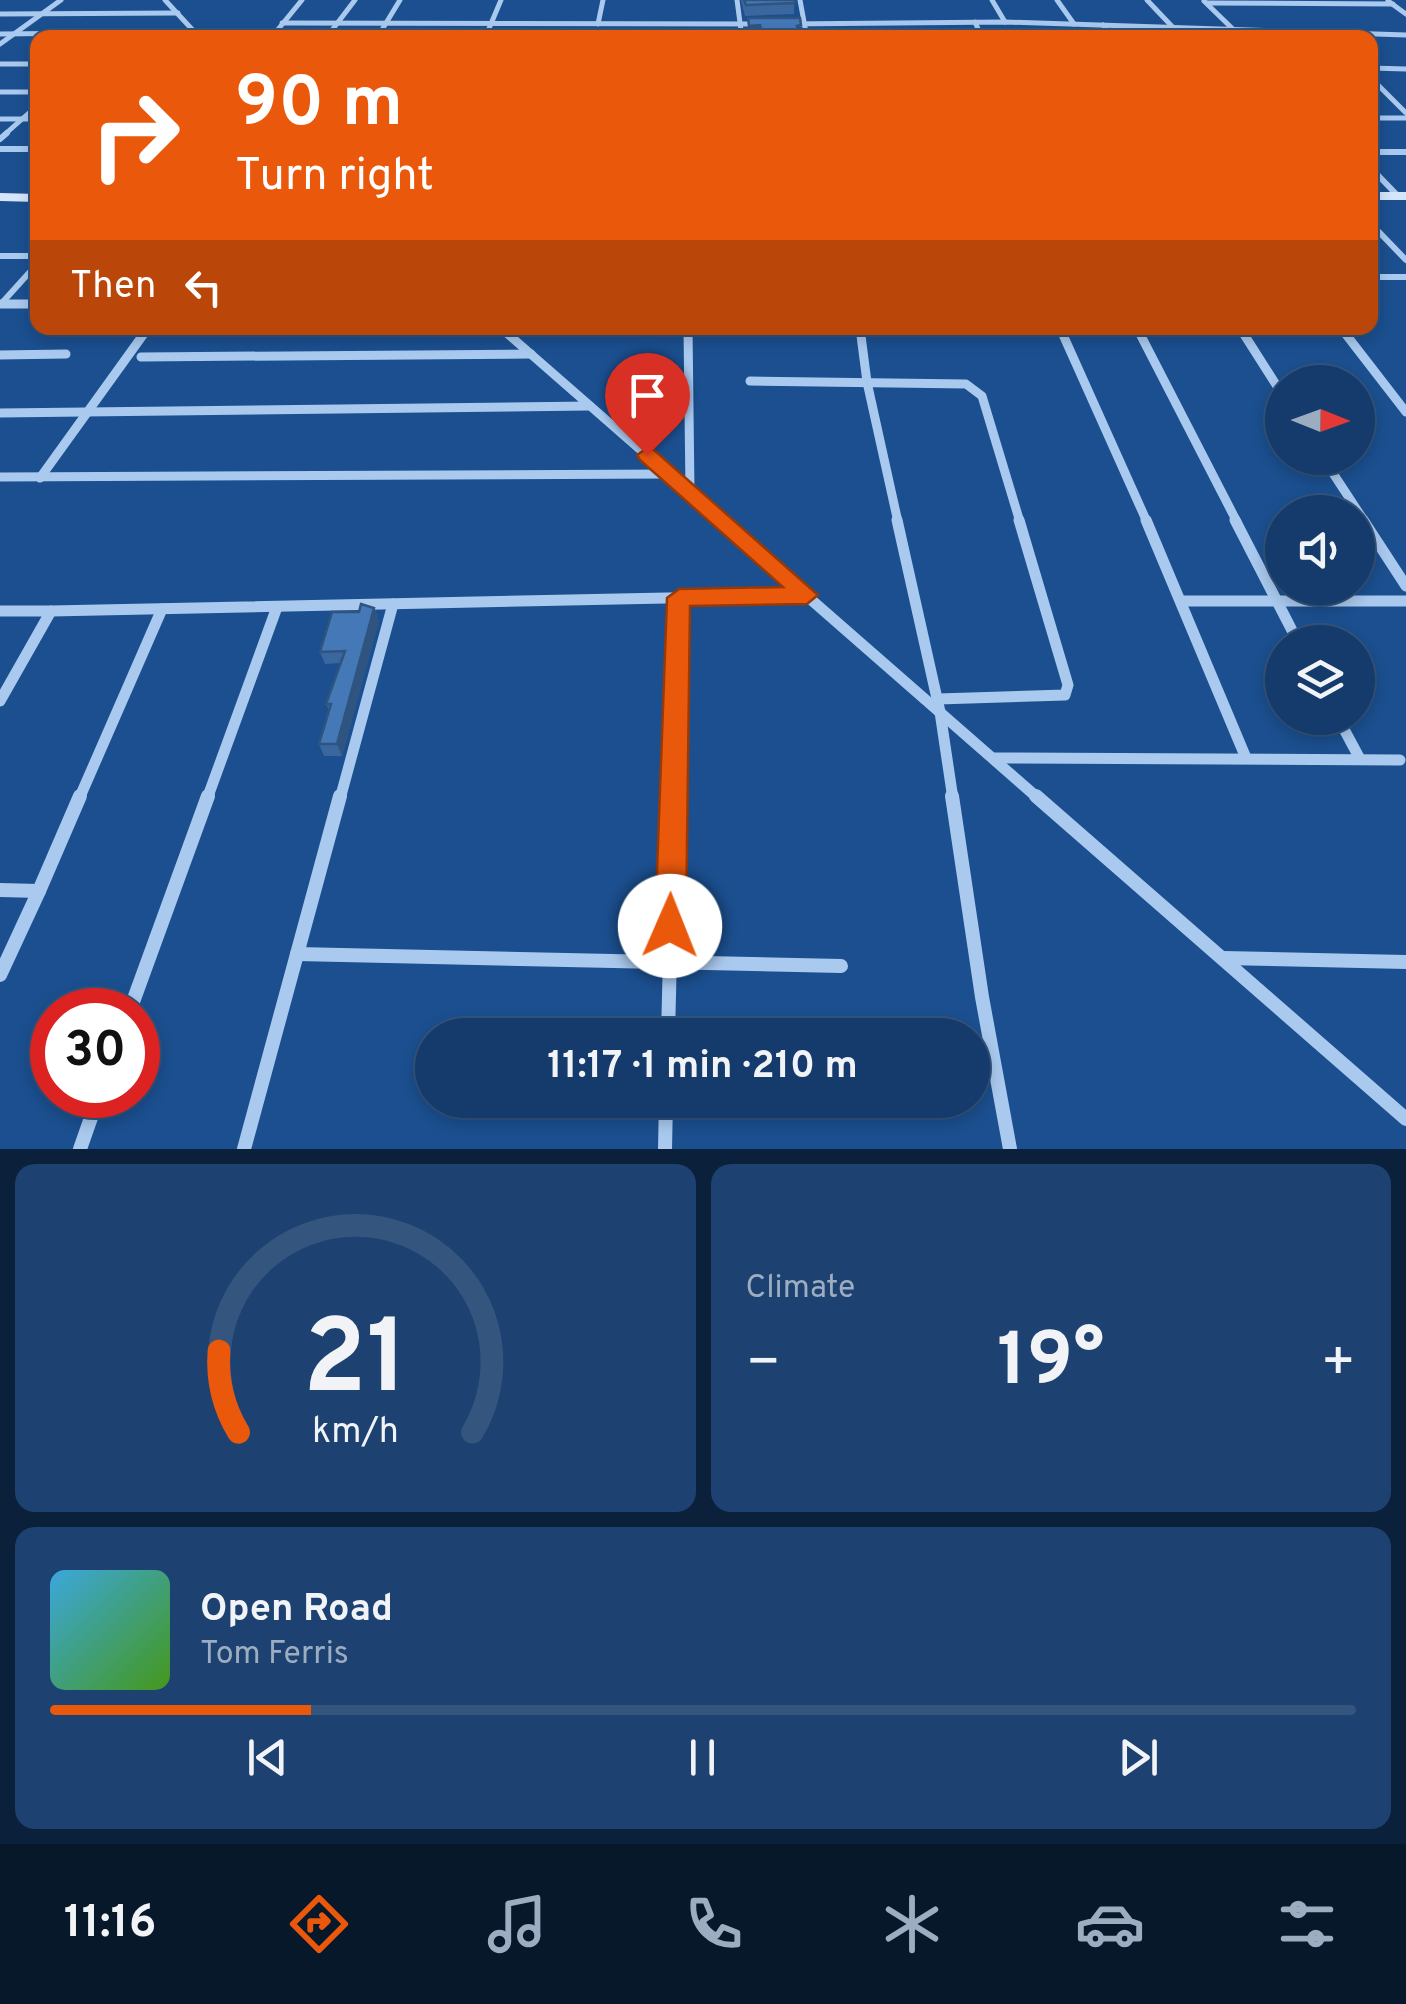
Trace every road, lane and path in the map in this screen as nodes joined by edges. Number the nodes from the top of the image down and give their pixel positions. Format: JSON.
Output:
{"nodes":[{"id":1,"x":61,"y":0,"type":"edge"},
{"id":2,"x":166,"y":0,"type":"edge"},
{"id":3,"x":302,"y":0,"type":"edge"},
{"id":4,"x":356,"y":0,"type":"edge"},
{"id":5,"x":400,"y":0,"type":"edge"},
{"id":6,"x":502,"y":0,"type":"edge"},
{"id":7,"x":603,"y":0,"type":"edge"},
{"id":8,"x":738,"y":0,"type":"edge"},
{"id":9,"x":800,"y":0,"type":"edge"},
{"id":10,"x":992,"y":0,"type":"edge"},
{"id":11,"x":1057,"y":0,"type":"edge"},
{"id":12,"x":1147,"y":0,"type":"edge"},
{"id":13,"x":1205,"y":2,"type":"edge"},
{"id":14,"x":1276,"y":2,"type":"edge"},
{"id":15,"x":1392,"y":3,"type":"edge"},
{"id":16,"x":1406,"y":6,"type":"edge"},
{"id":17,"x":178,"y":13,"type":"junction"},
{"id":18,"x":0,"y":14,"type":"edge"},
{"id":19,"x":40,"y":14,"type":"junction"},
{"id":20,"x":1406,"y":14,"type":"edge"},
{"id":21,"x":975,"y":22,"type":"junction"},
{"id":22,"x":1005,"y":22,"type":"junction"},
{"id":23,"x":282,"y":23,"type":"junction"},
{"id":24,"x":338,"y":23,"type":"junction"},
{"id":25,"x":386,"y":23,"type":"junction"},
{"id":26,"x":491,"y":24,"type":"junction"},
{"id":27,"x":595,"y":24,"type":"junction"},
{"id":28,"x":740,"y":24,"type":"junction"},
{"id":29,"x":805,"y":24,"type":"junction"},
{"id":30,"x":1074,"y":24,"type":"junction"},
{"id":31,"x":1103,"y":25,"type":"junction"},
{"id":32,"x":1174,"y":27,"type":"junction"},
{"id":33,"x":1234,"y":29,"type":"junction"},
{"id":34,"x":193,"y":30,"type":"edge"},
{"id":35,"x":276,"y":30,"type":"edge"},
{"id":36,"x":332,"y":30,"type":"edge"},
{"id":37,"x":382,"y":30,"type":"edge"},
{"id":38,"x":488,"y":30,"type":"edge"},
{"id":39,"x":592,"y":30,"type":"edge"},
{"id":40,"x":741,"y":30,"type":"edge"},
{"id":41,"x":806,"y":30,"type":"edge"},
{"id":42,"x":978,"y":30,"type":"edge"},
{"id":43,"x":1107,"y":30,"type":"edge"},
{"id":44,"x":1176,"y":30,"type":"edge"},
{"id":45,"x":1250,"y":30,"type":"edge"},
{"id":46,"x":0,"y":34,"type":"edge"},
{"id":47,"x":13,"y":34,"type":"junction"},
{"id":48,"x":30,"y":34,"type":"edge"},
{"id":49,"x":1378,"y":35,"type":"edge"},
{"id":50,"x":1406,"y":35,"type":"edge"},
{"id":51,"x":0,"y":44,"type":"edge"},
{"id":52,"x":0,"y":64,"type":"edge"},
{"id":53,"x":30,"y":64,"type":"edge"},
{"id":54,"x":1378,"y":68,"type":"edge"},
{"id":55,"x":1406,"y":69,"type":"edge"},
{"id":56,"x":1378,"y":86,"type":"edge"},
{"id":57,"x":0,"y":92,"type":"edge"},
{"id":58,"x":30,"y":92,"type":"edge"},
{"id":59,"x":30,"y":112,"type":"edge"},
{"id":60,"x":1406,"y":116,"type":"edge"},
{"id":61,"x":1378,"y":118,"type":"edge"},
{"id":62,"x":0,"y":119,"type":"edge"},
{"id":63,"x":23,"y":119,"type":"junction"},
{"id":64,"x":30,"y":119,"type":"edge"},
{"id":65,"x":0,"y":139,"type":"edge"},
{"id":66,"x":0,"y":149,"type":"edge"},
{"id":67,"x":30,"y":149,"type":"edge"},
{"id":68,"x":1378,"y":152,"type":"edge"},
{"id":69,"x":1406,"y":152,"type":"edge"},
{"id":70,"x":1378,"y":174,"type":"edge"},
{"id":71,"x":1402,"y":196,"type":"edge"},
{"id":72,"x":0,"y":197,"type":"edge"},
{"id":73,"x":30,"y":198,"type":"edge"},
{"id":74,"x":1379,"y":232,"type":"dead end"},
{"id":75,"x":0,"y":256,"type":"edge"},
{"id":76,"x":30,"y":258,"type":"edge"},
{"id":77,"x":1406,"y":260,"type":"edge"},
{"id":78,"x":30,"y":268,"type":"edge"},
{"id":79,"x":1378,"y":277,"type":"edge"},
{"id":80,"x":1406,"y":277,"type":"edge"},
{"id":81,"x":0,"y":304,"type":"edge"},
{"id":82,"x":30,"y":304,"type":"edge"},
{"id":83,"x":143,"y":335,"type":"edge"},
{"id":84,"x":509,"y":335,"type":"edge"},
{"id":85,"x":688,"y":335,"type":"edge"},
{"id":86,"x":861,"y":335,"type":"edge"},
{"id":87,"x":1063,"y":335,"type":"edge"},
{"id":88,"x":1141,"y":335,"type":"edge"},
{"id":89,"x":1244,"y":335,"type":"edge"},
{"id":90,"x":1346,"y":335,"type":"edge"},
{"id":91,"x":0,"y":354,"type":"edge"},
{"id":92,"x":66,"y":354,"type":"dead end"},
{"id":93,"x":532,"y":354,"type":"junction"},
{"id":94,"x":142,"y":357,"type":"dead end"},
{"id":95,"x":1265,"y":367,"type":"edge"},
{"id":96,"x":750,"y":381,"type":"dead end"},
{"id":97,"x":867,"y":382,"type":"junction"},
{"id":98,"x":591,"y":406,"type":"junction"},
{"id":99,"x":87,"y":412,"type":"junction"},
{"id":100,"x":1406,"y":412,"type":"edge"},
{"id":101,"x":0,"y":413,"type":"edge"},
{"id":102,"x":669,"y":474,"type":"junction"},
{"id":103,"x":1335,"y":475,"type":"edge"},
{"id":104,"x":0,"y":477,"type":"edge"},
{"id":105,"x":40,"y":478,"type":"junction"},
{"id":106,"x":690,"y":492,"type":"junction"},
{"id":107,"x":1265,"y":578,"type":"edge"},
{"id":108,"x":1406,"y":586,"type":"edge"},
{"id":109,"x":807,"y":595,"type":"junction"},
{"id":110,"x":679,"y":598,"type":"junction"},
{"id":111,"x":1182,"y":601,"type":"junction"},
{"id":112,"x":1265,"y":601,"type":"edge"},
{"id":113,"x":1375,"y":601,"type":"edge"},
{"id":114,"x":1406,"y":601,"type":"edge"},
{"id":115,"x":393,"y":604,"type":"junction"},
{"id":116,"x":277,"y":606,"type":"junction"},
{"id":117,"x":162,"y":609,"type":"junction"},
{"id":118,"x":51,"y":611,"type":"junction"},
{"id":119,"x":0,"y":612,"type":"edge"},
{"id":120,"x":0,"y":701,"type":"edge"},
{"id":121,"x":939,"y":705,"type":"junction"},
{"id":122,"x":1347,"y":735,"type":"edge"},
{"id":123,"x":993,"y":758,"type":"junction"},
{"id":124,"x":1246,"y":758,"type":"junction"},
{"id":125,"x":1360,"y":759,"type":"junction"},
{"id":126,"x":1400,"y":760,"type":"dead end"},
{"id":127,"x":0,"y":890,"type":"edge"},
{"id":128,"x":39,"y":891,"type":"junction"},
{"id":129,"x":297,"y":954,"type":"junction"},
{"id":130,"x":1222,"y":958,"type":"junction"},
{"id":131,"x":670,"y":962,"type":"junction"},
{"id":132,"x":1406,"y":962,"type":"edge"},
{"id":133,"x":841,"y":966,"type":"dead end"},
{"id":134,"x":0,"y":975,"type":"edge"},
{"id":135,"x":138,"y":988,"type":"edge"},
{"id":136,"x":668,"y":1018,"type":"edge"},
{"id":137,"x":91,"y":1118,"type":"edge"},
{"id":138,"x":666,"y":1118,"type":"edge"},
{"id":139,"x":1406,"y":1119,"type":"edge"},
{"id":140,"x":80,"y":1149,"type":"edge"},
{"id":141,"x":244,"y":1149,"type":"edge"},
{"id":142,"x":665,"y":1149,"type":"edge"},
{"id":143,"x":1010,"y":1149,"type":"edge"}],
"edges":[{"from":1,"to":19,"type":"street"},
{"from":2,"to":17,"type":"street"},
{"from":3,"to":23,"type":"street"},
{"from":4,"to":24,"type":"street"},
{"from":5,"to":25,"type":"street"},
{"from":6,"to":26,"type":"street"},
{"from":7,"to":27,"type":"street"},
{"from":8,"to":28,"type":"street"},
{"from":9,"to":29,"type":"street"},
{"from":10,"to":22,"type":"street"},
{"from":11,"to":30,"type":"street"},
{"from":12,"to":32,"type":"street"},
{"from":13,"to":14,"type":"street"},
{"from":13,"to":33,"type":"street"},
{"from":14,"to":15,"type":"street"},
{"from":15,"to":16,"type":"street"},
{"from":15,"to":20,"type":"street"},
{"from":17,"to":19,"type":"street"},
{"from":17,"to":34,"type":"street"},
{"from":18,"to":19,"type":"street"},
{"from":19,"to":47,"type":"street"},
{"from":21,"to":22,"type":"street"},
{"from":21,"to":29,"type":"street"},
{"from":21,"to":42,"type":"street"},
{"from":22,"to":30,"type":"street"},
{"from":23,"to":24,"type":"street"},
{"from":23,"to":35,"type":"street"},
{"from":24,"to":25,"type":"street"},
{"from":24,"to":36,"type":"street"},
{"from":25,"to":26,"type":"street"},
{"from":25,"to":37,"type":"street"},
{"from":26,"to":27,"type":"street"},
{"from":26,"to":38,"type":"street"},
{"from":27,"to":28,"type":"street"},
{"from":27,"to":39,"type":"street"},
{"from":28,"to":29,"type":"street"},
{"from":28,"to":40,"type":"street"},
{"from":29,"to":41,"type":"street"},
{"from":30,"to":31,"type":"street"},
{"from":31,"to":32,"type":"street"},
{"from":31,"to":43,"type":"street"},
{"from":32,"to":33,"type":"street"},
{"from":32,"to":44,"type":"street"},
{"from":33,"to":45,"type":"street"},
{"from":46,"to":47,"type":"street"},
{"from":47,"to":48,"type":"street"},
{"from":47,"to":51,"type":"street"},
{"from":49,"to":50,"type":"street"},
{"from":52,"to":53,"type":"street"},
{"from":54,"to":55,"type":"street"},
{"from":56,"to":60,"type":"street"},
{"from":57,"to":58,"type":"street"},
{"from":59,"to":63,"type":"street"},
{"from":60,"to":61,"type":"street"},
{"from":62,"to":63,"type":"street"},
{"from":63,"to":64,"type":"street"},
{"from":63,"to":65,"type":"street"},
{"from":66,"to":67,"type":"street"},
{"from":68,"to":69,"type":"street"},
{"from":70,"to":71,"type":"street"},
{"from":72,"to":73,"type":"street"},
{"from":74,"to":77,"type":"street"},
{"from":75,"to":76,"type":"street"},
{"from":78,"to":81,"type":"street"},
{"from":79,"to":80,"type":"street"},
{"from":81,"to":82,"type":"street"},
{"from":83,"to":99,"type":"street"},
{"from":84,"to":93,"type":"street"},
{"from":85,"to":106,"type":"street"},
{"from":86,"to":97,"type":"street"},
{"from":87,"to":111,"type":"street"},
{"from":88,"to":107,"type":"street"},
{"from":89,"to":95,"type":"street"},
{"from":90,"to":100,"type":"street"},
{"from":91,"to":92,"type":"street"},
{"from":93,"to":94,"type":"street"},
{"from":93,"to":98,"type":"street"},
{"from":96,"to":97,"type":"street"},
{"from":97,"to":121,"type":"street"},
{"from":97,"to":121,"type":"street"},
{"from":98,"to":99,"type":"street"},
{"from":98,"to":102,"type":"street"},
{"from":99,"to":101,"type":"street"},
{"from":99,"to":105,"type":"street"},
{"from":102,"to":105,"type":"street"},
{"from":102,"to":106,"type":"street"},
{"from":103,"to":108,"type":"street"},
{"from":104,"to":105,"type":"street"},
{"from":106,"to":109,"type":"street"},
{"from":109,"to":110,"type":"street"},
{"from":109,"to":121,"type":"street"},
{"from":110,"to":115,"type":"street"},
{"from":110,"to":131,"type":"street"},
{"from":111,"to":112,"type":"street"},
{"from":111,"to":124,"type":"street"},
{"from":113,"to":114,"type":"street"},
{"from":115,"to":116,"type":"street"},
{"from":115,"to":129,"type":"street"},
{"from":116,"to":117,"type":"street"},
{"from":116,"to":135,"type":"street"},
{"from":117,"to":118,"type":"street"},
{"from":117,"to":128,"type":"street"},
{"from":118,"to":119,"type":"street"},
{"from":118,"to":120,"type":"street"},
{"from":121,"to":123,"type":"street"},
{"from":121,"to":143,"type":"street"},
{"from":122,"to":125,"type":"street"},
{"from":123,"to":124,"type":"street"},
{"from":123,"to":130,"type":"street"},
{"from":124,"to":125,"type":"street"},
{"from":125,"to":126,"type":"street"},
{"from":127,"to":128,"type":"street"},
{"from":128,"to":134,"type":"street"},
{"from":129,"to":131,"type":"street"},
{"from":129,"to":141,"type":"street"},
{"from":130,"to":132,"type":"street"},
{"from":130,"to":139,"type":"street"},
{"from":131,"to":133,"type":"street"},
{"from":131,"to":136,"type":"street"},
{"from":137,"to":140,"type":"street"},
{"from":138,"to":142,"type":"street"}]}
